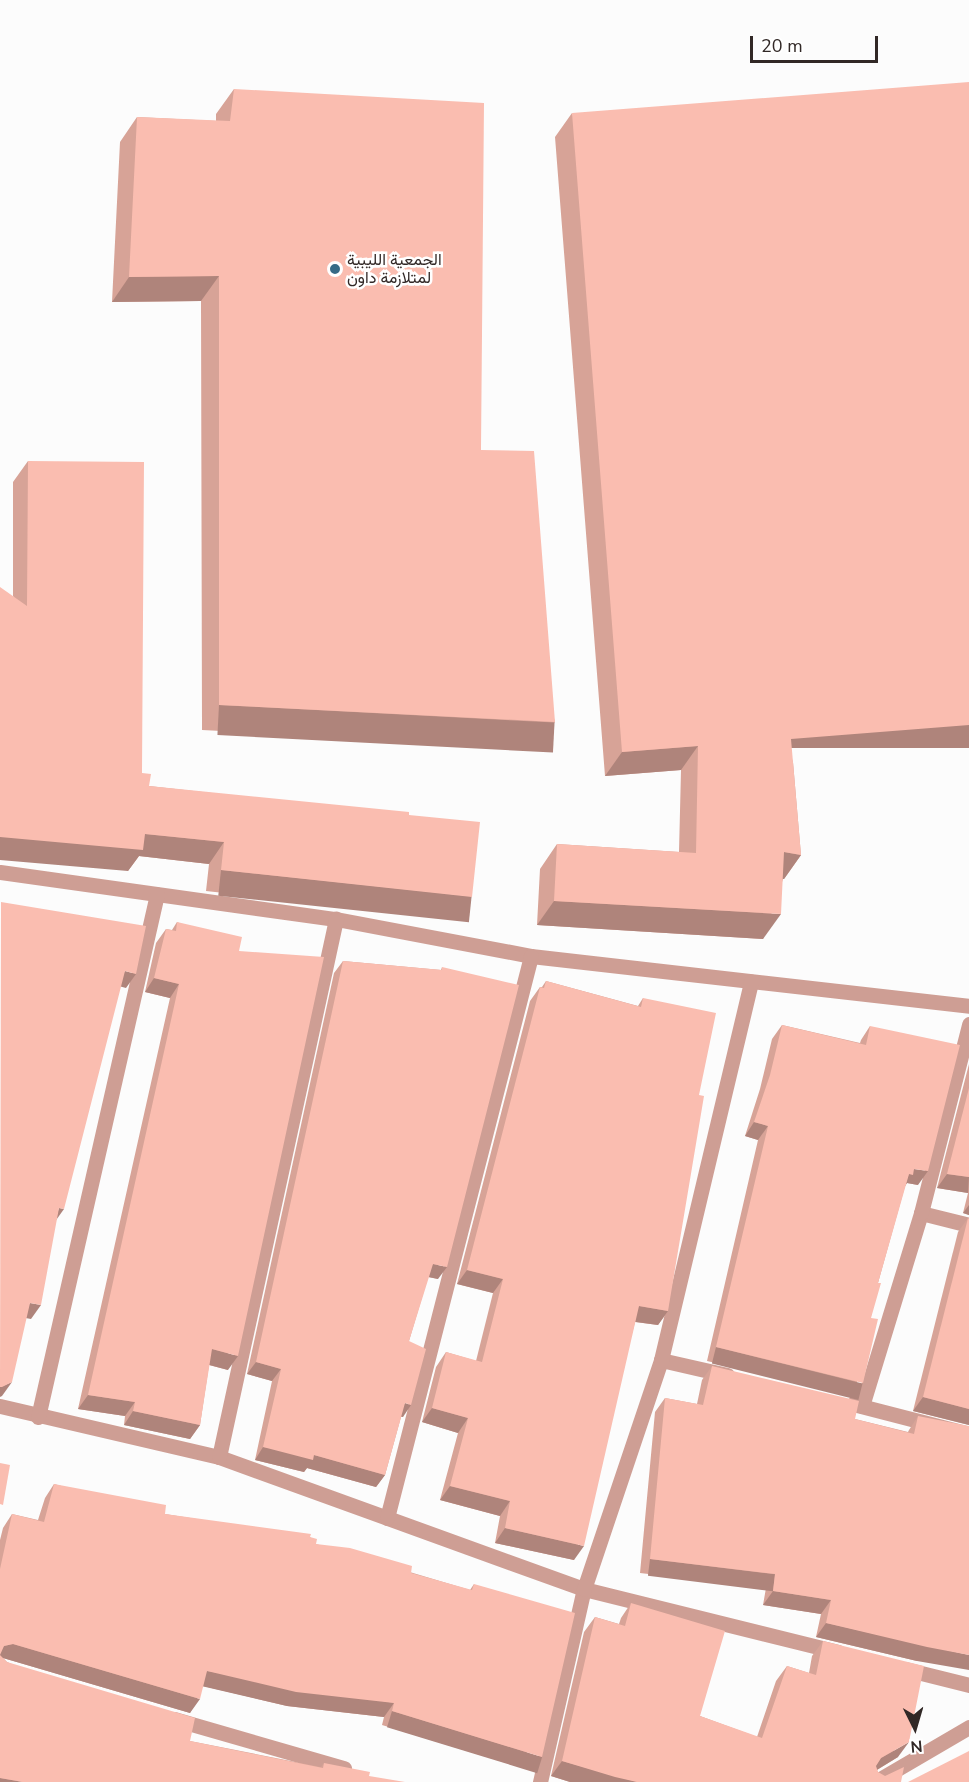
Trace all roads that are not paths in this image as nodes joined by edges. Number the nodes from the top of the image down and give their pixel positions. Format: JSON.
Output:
{"nodes":[{"id":1,"x":0,"y":872,"type":"edge"},
{"id":2,"x":157,"y":894,"type":"junction"},
{"id":3,"x":336,"y":919,"type":"junction"},
{"id":4,"x":531,"y":956,"type":"junction"},
{"id":5,"x":751,"y":982,"type":"junction"},
{"id":6,"x":969,"y":1006,"type":"edge"},
{"id":7,"x":969,"y":1024,"type":"edge"},
{"id":8,"x":921,"y":1213,"type":"junction"},
{"id":9,"x":969,"y":1226,"type":"edge"},
{"id":10,"x":661,"y":1360,"type":"junction"},
{"id":11,"x":739,"y":1378,"type":"edge"},
{"id":12,"x":840,"y":1401,"type":"edge"},
{"id":13,"x":0,"y":1406,"type":"edge"},
{"id":14,"x":862,"y":1406,"type":"junction"},
{"id":15,"x":38,"y":1417,"type":"junction"},
{"id":16,"x":969,"y":1434,"type":"edge"},
{"id":17,"x":219,"y":1457,"type":"junction"},
{"id":18,"x":387,"y":1518,"type":"junction"},
{"id":19,"x":584,"y":1589,"type":"junction"},
{"id":20,"x":856,"y":1656,"type":"edge"},
{"id":21,"x":890,"y":1665,"type":"edge"},
{"id":22,"x":969,"y":1684,"type":"edge"},
{"id":23,"x":161,"y":1714,"type":"edge"},
{"id":24,"x":969,"y":1727,"type":"edge"},
{"id":25,"x":356,"y":1772,"type":"edge"},
{"id":26,"x":540,"y":1782,"type":"edge"},
{"id":27,"x":875,"y":1782,"type":"edge"}],
"edges":[{"from":1,"to":2,"type":"street"},
{"from":2,"to":3,"type":"street"},
{"from":2,"to":15,"type":"street"},
{"from":3,"to":4,"type":"street"},
{"from":3,"to":17,"type":"street"},
{"from":4,"to":5,"type":"street"},
{"from":4,"to":18,"type":"street"},
{"from":5,"to":6,"type":"street"},
{"from":5,"to":10,"type":"street"},
{"from":7,"to":8,"type":"street"},
{"from":8,"to":9,"type":"street"},
{"from":8,"to":14,"type":"street"},
{"from":10,"to":11,"type":"street"},
{"from":10,"to":19,"type":"street"},
{"from":12,"to":14,"type":"street"},
{"from":13,"to":15,"type":"street"},
{"from":14,"to":16,"type":"street"},
{"from":15,"to":17,"type":"street"},
{"from":17,"to":18,"type":"street"},
{"from":18,"to":19,"type":"street"},
{"from":19,"to":20,"type":"street"},
{"from":19,"to":26,"type":"street"},
{"from":21,"to":22,"type":"street"},
{"from":23,"to":25,"type":"street"},
{"from":24,"to":27,"type":"street"}]}
